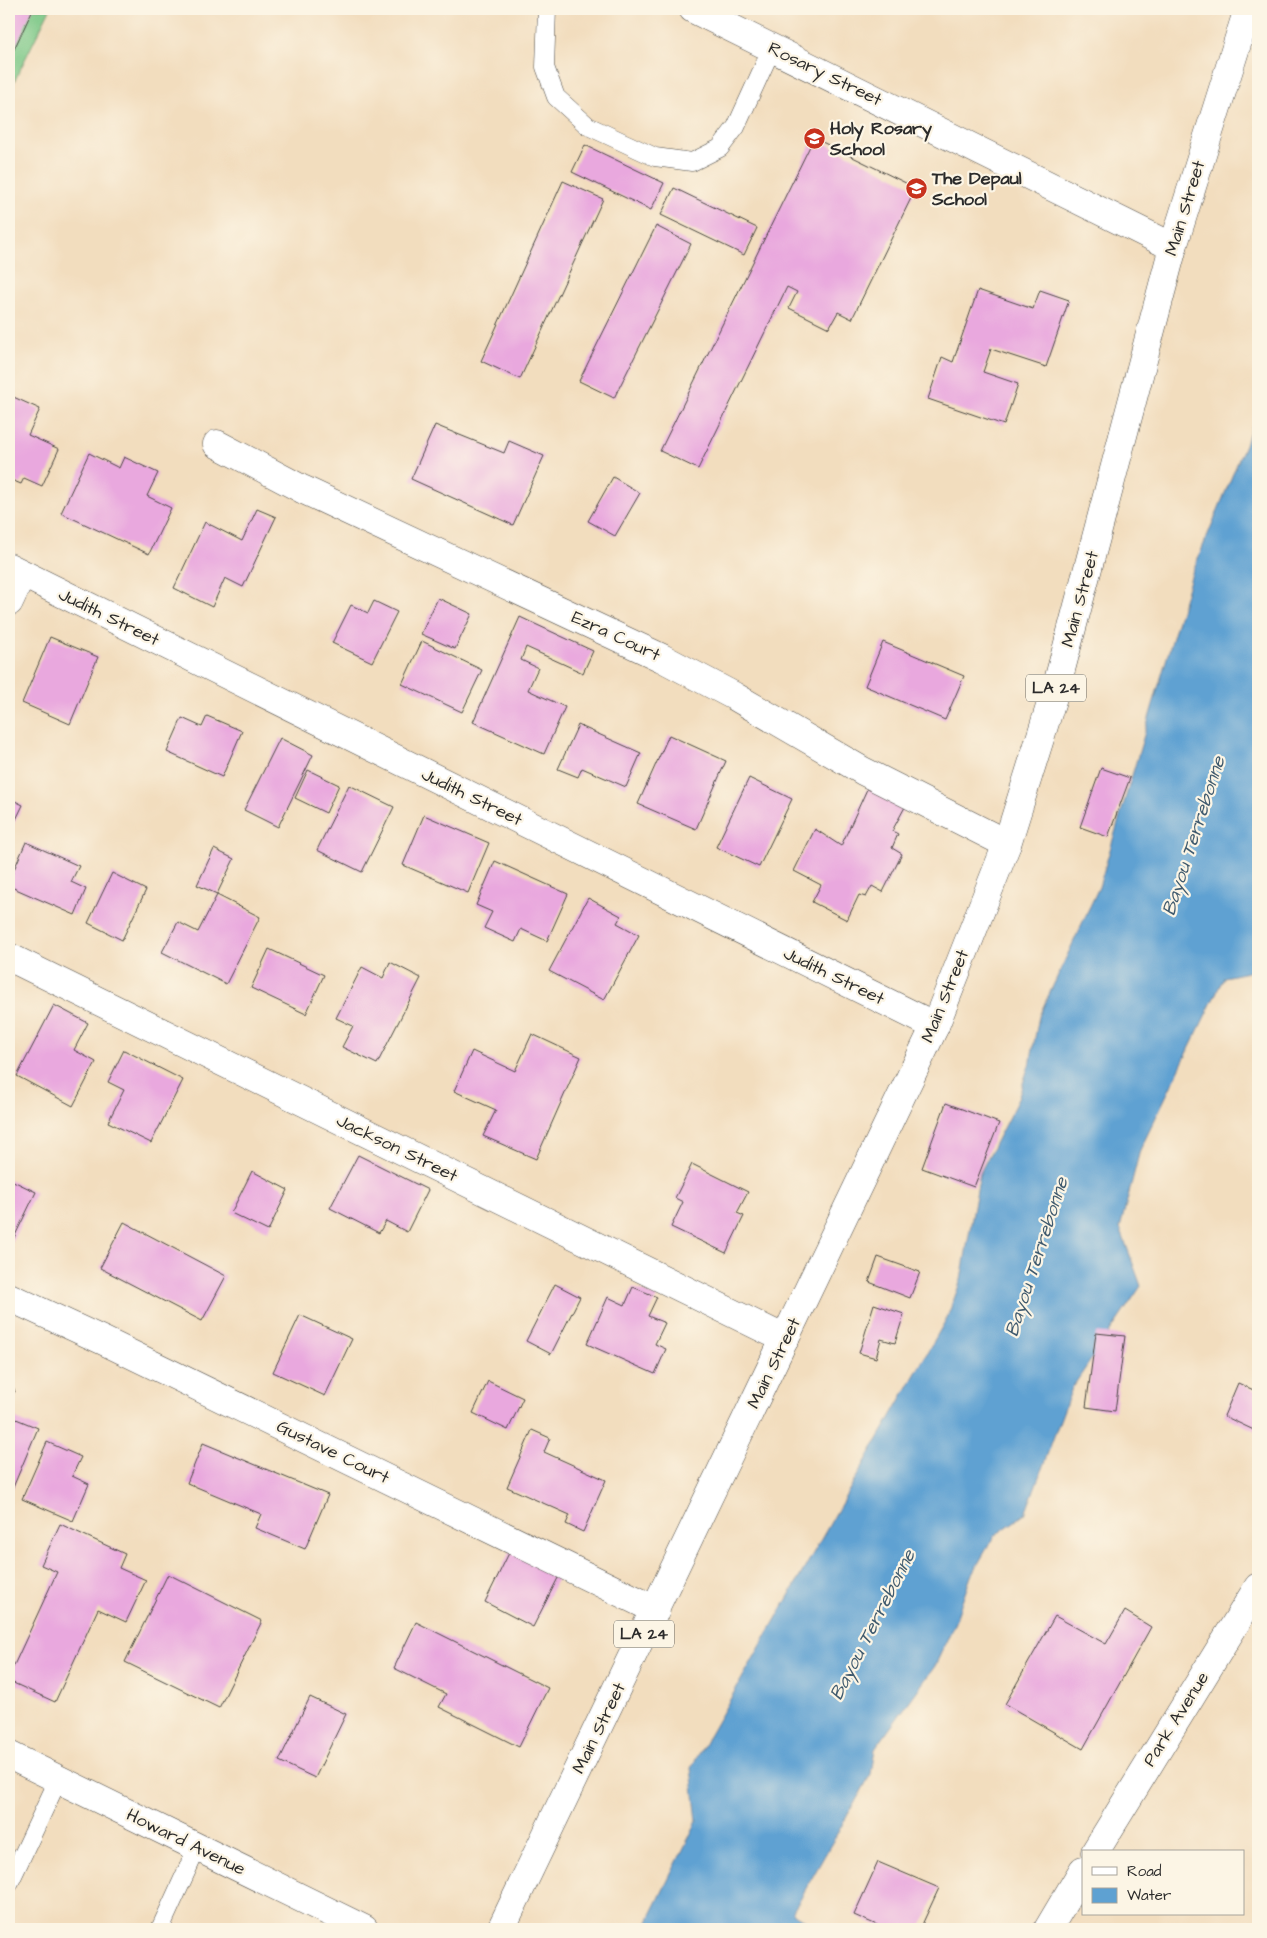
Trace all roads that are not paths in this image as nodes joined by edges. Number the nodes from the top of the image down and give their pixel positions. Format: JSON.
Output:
{"nodes":[{"id":1,"x":547,"y":9,"type":"edge"},
{"id":2,"x":693,"y":9,"type":"edge"},
{"id":3,"x":1248,"y":9,"type":"edge"},
{"id":4,"x":772,"y":48,"type":"junction"},
{"id":5,"x":1172,"y":247,"type":"junction"},
{"id":6,"x":217,"y":444,"type":"dead end"},
{"id":7,"x":16,"y":571,"type":"edge"},
{"id":8,"x":9,"y":602,"type":"edge"},
{"id":9,"x":1006,"y":844,"type":"junction"},
{"id":10,"x":9,"y":957,"type":"edge"},
{"id":11,"x":935,"y":1026,"type":"junction"},
{"id":12,"x":9,"y":1297,"type":"edge"},
{"id":13,"x":785,"y":1338,"type":"junction"},
{"id":14,"x":1258,"y":1587,"type":"edge"},
{"id":15,"x":656,"y":1610,"type":"junction"},
{"id":16,"x":9,"y":1755,"type":"edge"},
{"id":17,"x":58,"y":1780,"type":"junction"},
{"id":18,"x":197,"y":1848,"type":"junction"},
{"id":19,"x":1095,"y":1850,"type":"edge"},
{"id":20,"x":1082,"y":1872,"type":"edge"},
{"id":21,"x":9,"y":1884,"type":"edge"},
{"id":22,"x":160,"y":1929,"type":"edge"},
{"id":23,"x":364,"y":1929,"type":"edge"},
{"id":24,"x":501,"y":1929,"type":"edge"},
{"id":25,"x":1048,"y":1929,"type":"edge"}],
"edges":[{"from":1,"to":4,"type":"lane"},
{"from":2,"to":4,"type":"street","name":"Rosary Street"},
{"from":3,"to":5,"type":"street","name":"Main Street","number":"LA 24"},
{"from":4,"to":5,"type":"street","name":"Rosary Street"},
{"from":5,"to":9,"type":"street","name":"Main Street","number":"LA 24"},
{"from":6,"to":9,"type":"street","name":"Ezra Court"},
{"from":7,"to":8,"type":"street"},
{"from":7,"to":11,"type":"street","name":"Judith Street"},
{"from":9,"to":11,"type":"street","name":"Main Street","number":"LA 24"},
{"from":10,"to":13,"type":"street","name":"Jackson Street"},
{"from":11,"to":13,"type":"street","name":"Main Street","number":"LA 24"},
{"from":12,"to":15,"type":"street","name":"Gustave Court"},
{"from":13,"to":15,"type":"street","name":"Main Street","number":"LA 24"},
{"from":14,"to":19,"type":"street","name":"Park Avenue"},
{"from":15,"to":24,"type":"street","name":"Main Street","number":"LA 24"},
{"from":16,"to":17,"type":"street","name":"Howard Avenue"},
{"from":17,"to":18,"type":"street","name":"Howard Avenue"},
{"from":17,"to":21,"type":"lane"},
{"from":18,"to":22,"type":"lane"},
{"from":18,"to":23,"type":"street","name":"Howard Avenue"},
{"from":20,"to":25,"type":"street"}]}
